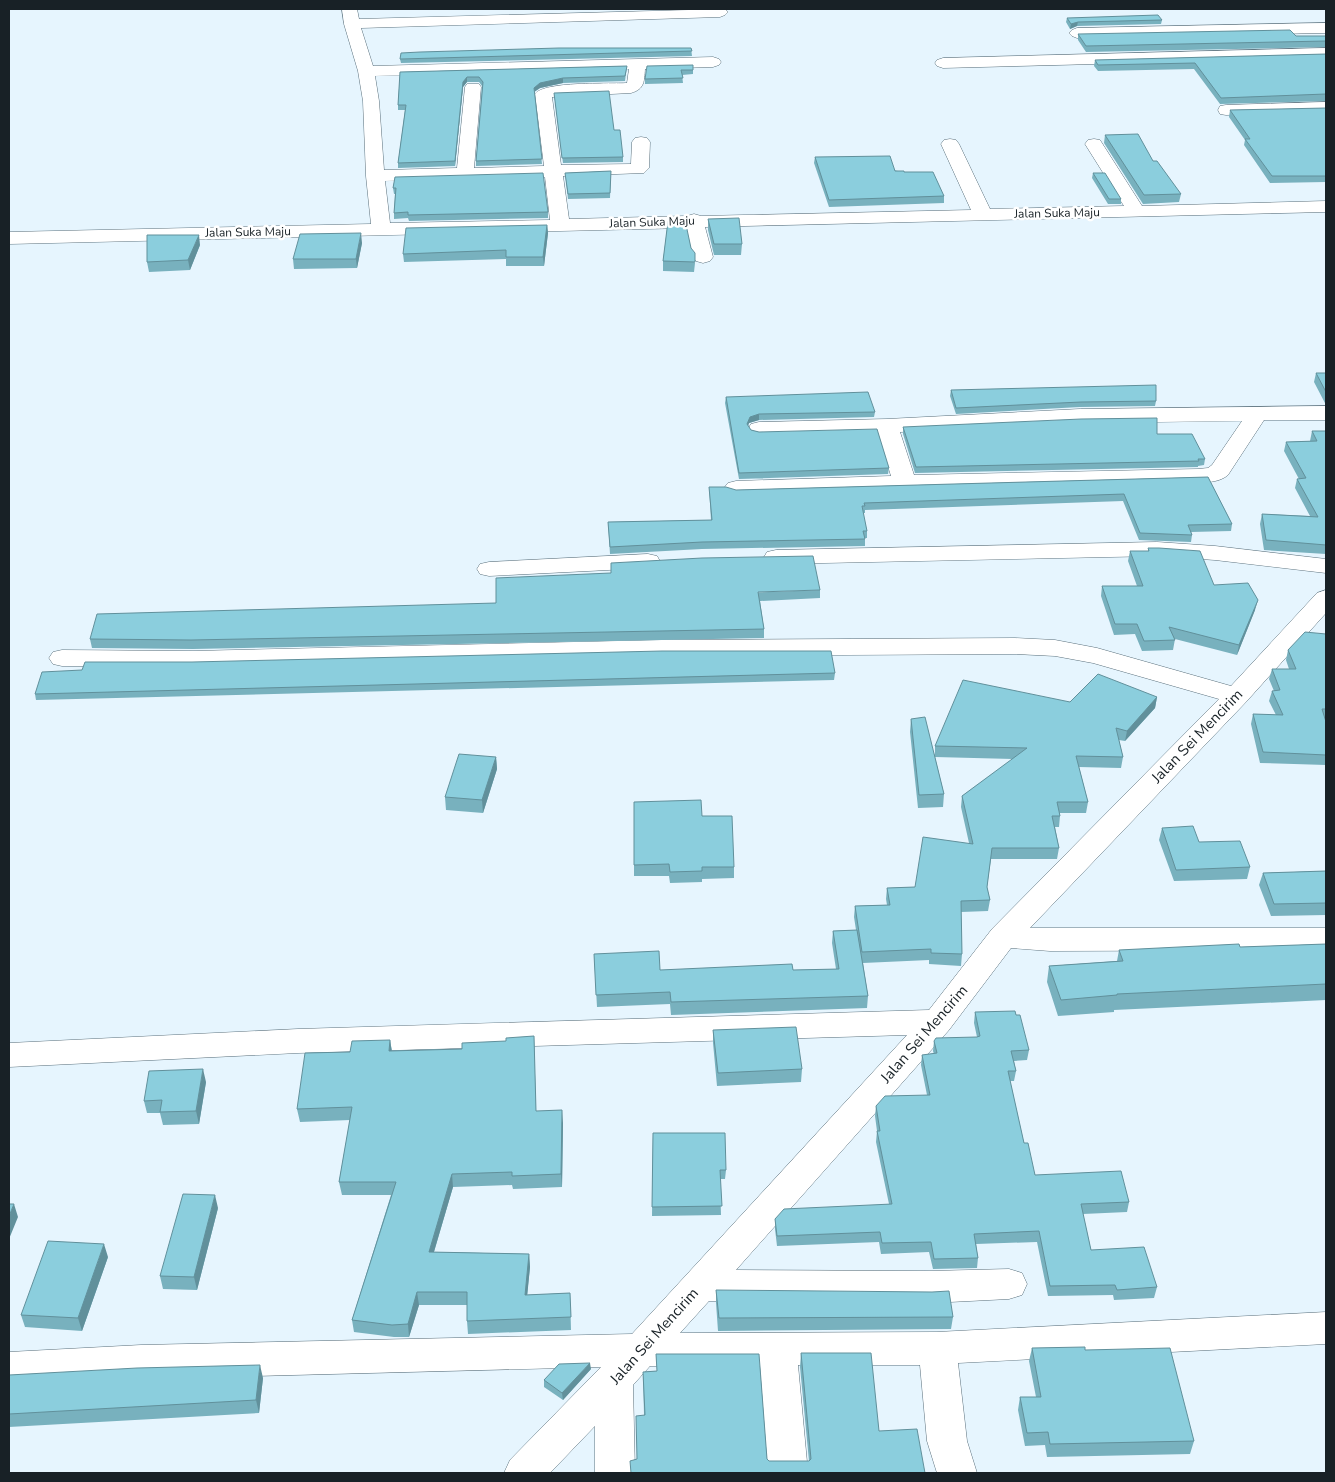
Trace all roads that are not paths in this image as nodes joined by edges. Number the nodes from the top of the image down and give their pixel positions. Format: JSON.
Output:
{"nodes":[{"id":1,"x":720,"y":12,"type":"dead end"},
{"id":2,"x":351,"y":17,"type":"edge"},
{"id":3,"x":1326,"y":28,"type":"edge"},
{"id":4,"x":1077,"y":33,"type":"edge"},
{"id":5,"x":1326,"y":53,"type":"edge"},
{"id":6,"x":713,"y":62,"type":"dead end"},
{"id":7,"x":943,"y":63,"type":"dead end"},
{"id":8,"x":638,"y":64,"type":"junction"},
{"id":9,"x":366,"y":71,"type":"junction"},
{"id":10,"x":473,"y":87,"type":"dead end"},
{"id":11,"x":1326,"y":106,"type":"edge"},
{"id":12,"x":1226,"y":110,"type":"dead end"},
{"id":13,"x":641,"y":142,"type":"dead end"},
{"id":14,"x":950,"y":144,"type":"dead end"},
{"id":15,"x":1094,"y":144,"type":"dead end"},
{"id":16,"x":553,"y":172,"type":"junction"},
{"id":17,"x":465,"y":174,"type":"junction"},
{"id":18,"x":375,"y":176,"type":"junction"},
{"id":19,"x":1326,"y":207,"type":"edge"},
{"id":20,"x":1136,"y":211,"type":"junction"},
{"id":21,"x":983,"y":215,"type":"junction"},
{"id":22,"x":694,"y":220,"type":"junction"},
{"id":23,"x":560,"y":224,"type":"junction"},
{"id":24,"x":382,"y":230,"type":"junction"},
{"id":25,"x":9,"y":238,"type":"edge"},
{"id":26,"x":703,"y":257,"type":"dead end"},
{"id":27,"x":1326,"y":413,"type":"edge"},
{"id":28,"x":1257,"y":414,"type":"junction"},
{"id":29,"x":887,"y":426,"type":"junction"},
{"id":30,"x":759,"y":429,"type":"dead end"},
{"id":31,"x":905,"y":482,"type":"junction"},
{"id":32,"x":736,"y":488,"type":"edge"},
{"id":33,"x":751,"y":557,"type":"edge"},
{"id":34,"x":673,"y":560,"type":"edge"},
{"id":35,"x":1326,"y":566,"type":"edge"},
{"id":36,"x":488,"y":569,"type":"dead end"},
{"id":37,"x":1326,"y":598,"type":"edge"},
{"id":38,"x":62,"y":658,"type":"dead end"},
{"id":39,"x":1237,"y":696,"type":"junction"},
{"id":40,"x":1003,"y":937,"type":"junction"},
{"id":41,"x":1326,"y":938,"type":"edge"},
{"id":42,"x":938,"y":1022,"type":"junction"},
{"id":43,"x":9,"y":1056,"type":"edge"},
{"id":44,"x":1009,"y":1284,"type":"dead end"},
{"id":45,"x":700,"y":1285,"type":"junction"},
{"id":46,"x":1326,"y":1328,"type":"edge"},
{"id":47,"x":778,"y":1348,"type":"junction"},
{"id":48,"x":937,"y":1348,"type":"junction"},
{"id":49,"x":640,"y":1350,"type":"junction"},
{"id":50,"x":9,"y":1369,"type":"edge"},
{"id":51,"x":614,"y":1380,"type":"junction"},
{"id":52,"x":524,"y":1473,"type":"edge"},
{"id":53,"x":615,"y":1473,"type":"edge"},
{"id":54,"x":788,"y":1473,"type":"edge"},
{"id":55,"x":957,"y":1473,"type":"edge"}],
"edges":[{"from":1,"to":2,"type":"street"},
{"from":2,"to":9,"type":"street"},
{"from":3,"to":4,"type":"street"},
{"from":5,"to":7,"type":"street"},
{"from":6,"to":8,"type":"street"},
{"from":8,"to":9,"type":"street"},
{"from":8,"to":16,"type":"street"},
{"from":9,"to":18,"type":"street"},
{"from":10,"to":17,"type":"street"},
{"from":11,"to":12,"type":"street"},
{"from":13,"to":16,"type":"street"},
{"from":14,"to":21,"type":"street"},
{"from":15,"to":20,"type":"street"},
{"from":16,"to":17,"type":"street"},
{"from":16,"to":23,"type":"street"},
{"from":17,"to":18,"type":"street"},
{"from":18,"to":24,"type":"street"},
{"from":19,"to":20,"type":"street","name":"Jalan Suka Maju"},
{"from":20,"to":21,"type":"street","name":"Jalan Suka Maju"},
{"from":21,"to":22,"type":"street","name":"Jalan Suka Maju"},
{"from":22,"to":23,"type":"street","name":"Jalan Suka Maju"},
{"from":22,"to":26,"type":"street"},
{"from":23,"to":24,"type":"street","name":"Jalan Suka Maju"},
{"from":24,"to":25,"type":"street","name":"Jalan Suka Maju"},
{"from":27,"to":28,"type":"street"},
{"from":28,"to":29,"type":"street"},
{"from":28,"to":31,"type":"street"},
{"from":29,"to":30,"type":"street"},
{"from":29,"to":31,"type":"street"},
{"from":31,"to":32,"type":"street"},
{"from":33,"to":35,"type":"street"},
{"from":34,"to":36,"type":"street"},
{"from":37,"to":39,"type":"street","name":"Jalan Sei Mencirim"},
{"from":38,"to":39,"type":"street"},
{"from":39,"to":40,"type":"street","name":"Jalan Sei Mencirim"},
{"from":40,"to":41,"type":"street"},
{"from":40,"to":42,"type":"street","name":"Jalan Sei Mencirim"},
{"from":42,"to":43,"type":"street"},
{"from":42,"to":45,"type":"street","name":"Jalan Sei Mencirim"},
{"from":44,"to":45,"type":"street"},
{"from":45,"to":49,"type":"street","name":"Jalan Sei Mencirim"},
{"from":46,"to":48,"type":"street"},
{"from":47,"to":48,"type":"street"},
{"from":47,"to":49,"type":"street"},
{"from":47,"to":54,"type":"street"},
{"from":48,"to":55,"type":"street"},
{"from":49,"to":50,"type":"street"},
{"from":49,"to":51,"type":"street","name":"Jalan Sei Mencirim"},
{"from":51,"to":52,"type":"street","name":"Jalan Sei Mencirim"},
{"from":51,"to":53,"type":"street"}]}
